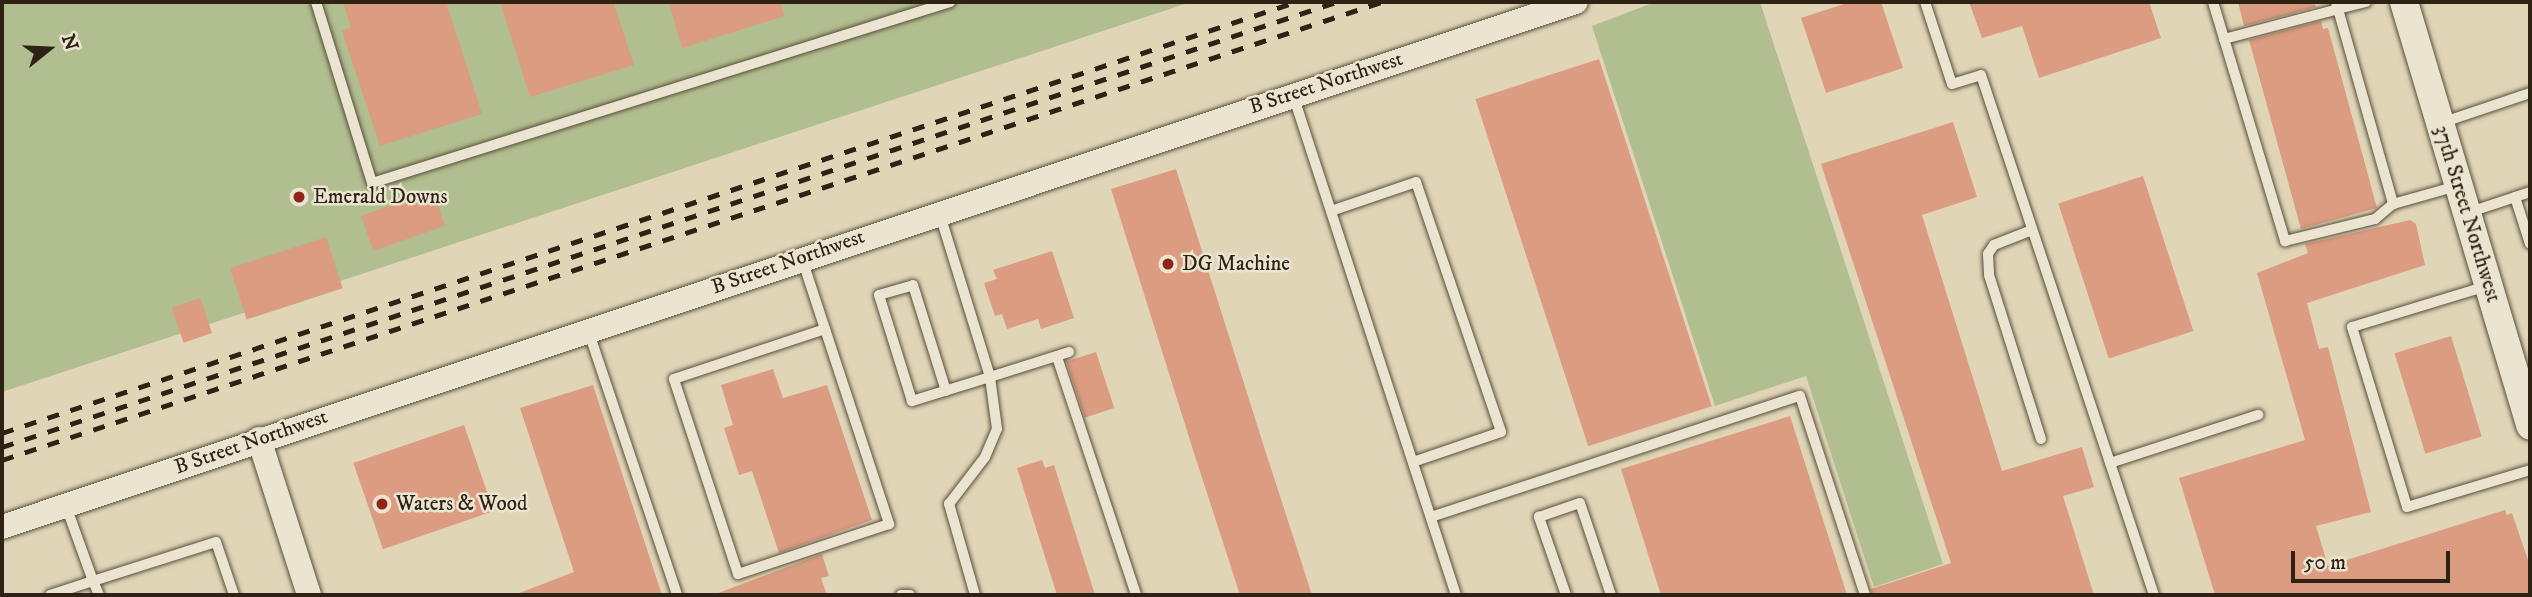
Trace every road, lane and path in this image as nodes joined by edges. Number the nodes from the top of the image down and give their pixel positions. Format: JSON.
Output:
{"nodes":[{"id":1,"x":316,"y":2,"type":"edge"},
{"id":2,"x":950,"y":2,"type":"edge"},
{"id":3,"x":1576,"y":2,"type":"edge"},
{"id":4,"x":1925,"y":2,"type":"edge"},
{"id":5,"x":2213,"y":2,"type":"edge"},
{"id":6,"x":2366,"y":2,"type":"edge"},
{"id":7,"x":2404,"y":2,"type":"edge"},
{"id":8,"x":2337,"y":5,"type":"edge"},
{"id":9,"x":2224,"y":39,"type":"junction"},
{"id":10,"x":2530,"y":93,"type":"edge"},
{"id":11,"x":1293,"y":94,"type":"junction"},
{"id":12,"x":2440,"y":124,"type":"junction"},
{"id":13,"x":2458,"y":186,"type":"junction"},
{"id":14,"x":2530,"y":192,"type":"edge"},
{"id":15,"x":2515,"y":197,"type":"junction"},
{"id":16,"x":2393,"y":204,"type":"junction"},
{"id":17,"x":939,"y":211,"type":"junction"},
{"id":18,"x":1331,"y":211,"type":"junction"},
{"id":19,"x":2467,"y":213,"type":"junction"},
{"id":20,"x":2032,"y":230,"type":"junction"},
{"id":21,"x":2530,"y":244,"type":"edge"},
{"id":22,"x":802,"y":258,"type":"junction"},
{"id":23,"x":2488,"y":286,"type":"junction"},
{"id":24,"x":588,"y":329,"type":"junction"},
{"id":25,"x":825,"y":329,"type":"junction"},
{"id":26,"x":1069,"y":352,"type":"dead end"},
{"id":27,"x":1057,"y":357,"type":"junction"},
{"id":28,"x":990,"y":377,"type":"junction"},
{"id":29,"x":946,"y":391,"type":"junction"},
{"id":30,"x":2526,"y":396,"type":"edge"},
{"id":31,"x":2258,"y":415,"type":"dead end"},
{"id":32,"x":2530,"y":426,"type":"edge"},
{"id":33,"x":259,"y":439,"type":"junction"},
{"id":34,"x":2041,"y":439,"type":"dead end"},
{"id":35,"x":1413,"y":462,"type":"junction"},
{"id":36,"x":2110,"y":463,"type":"junction"},
{"id":37,"x":2530,"y":470,"type":"edge"},
{"id":38,"x":66,"y":505,"type":"junction"},
{"id":39,"x":1431,"y":517,"type":"junction"},
{"id":40,"x":2,"y":527,"type":"edge"},
{"id":41,"x":93,"y":580,"type":"junction"},
{"id":42,"x":50,"y":595,"type":"edge"},
{"id":43,"x":99,"y":595,"type":"edge"},
{"id":44,"x":234,"y":595,"type":"edge"},
{"id":45,"x":309,"y":595,"type":"edge"},
{"id":46,"x":677,"y":595,"type":"edge"},
{"id":47,"x":901,"y":595,"type":"edge"},
{"id":48,"x":910,"y":595,"type":"edge"},
{"id":49,"x":975,"y":595,"type":"edge"},
{"id":50,"x":1136,"y":595,"type":"edge"},
{"id":51,"x":1456,"y":595,"type":"edge"},
{"id":52,"x":1566,"y":595,"type":"edge"},
{"id":53,"x":1611,"y":595,"type":"edge"},
{"id":54,"x":1865,"y":595,"type":"edge"},
{"id":55,"x":2154,"y":595,"type":"edge"}],
"edges":[{"from":1,"to":2,"type":"lane"},
{"from":3,"to":11,"type":"street","name":"B Street Northwest"},
{"from":4,"to":20,"type":"lane"},
{"from":5,"to":9,"type":"lane"},
{"from":6,"to":8,"type":"lane"},
{"from":7,"to":12,"type":"main road","name":"37th Street Northwest"},
{"from":8,"to":9,"type":"lane"},
{"from":8,"to":16,"type":"lane"},
{"from":9,"to":16,"type":"lane"},
{"from":10,"to":12,"type":"lane"},
{"from":11,"to":17,"type":"street","name":"B Street Northwest"},
{"from":11,"to":18,"type":"lane"},
{"from":12,"to":13,"type":"main road","name":"37th Street Northwest"},
{"from":13,"to":16,"type":"lane"},
{"from":13,"to":19,"type":"main road","name":"37th Street Northwest"},
{"from":14,"to":15,"type":"lane"},
{"from":15,"to":19,"type":"lane"},
{"from":15,"to":21,"type":"lane"},
{"from":17,"to":22,"type":"street","name":"B Street Northwest"},
{"from":17,"to":28,"type":"lane"},
{"from":18,"to":35,"type":"lane"},
{"from":18,"to":35,"type":"lane"},
{"from":19,"to":23,"type":"main road","name":"37th Street Northwest"},
{"from":20,"to":34,"type":"lane"},
{"from":20,"to":36,"type":"lane"},
{"from":22,"to":24,"type":"street","name":"B Street Northwest"},
{"from":22,"to":25,"type":"lane"},
{"from":23,"to":30,"type":"main road","name":"37th Street Northwest"},
{"from":23,"to":37,"type":"lane"},
{"from":24,"to":33,"type":"street","name":"B Street Northwest"},
{"from":24,"to":46,"type":"lane"},
{"from":25,"to":25,"type":"lane"},
{"from":26,"to":27,"type":"lane"},
{"from":27,"to":28,"type":"lane"},
{"from":27,"to":50,"type":"lane"},
{"from":28,"to":29,"type":"lane"},
{"from":28,"to":49,"type":"lane"},
{"from":29,"to":29,"type":"lane"},
{"from":30,"to":32,"type":"main road","name":"37th Street Northwest"},
{"from":31,"to":36,"type":"lane"},
{"from":33,"to":38,"type":"street","name":"B Street Northwest"},
{"from":33,"to":45,"type":"street"},
{"from":35,"to":39,"type":"lane"},
{"from":36,"to":55,"type":"lane"},
{"from":38,"to":40,"type":"street","name":"B Street Northwest"},
{"from":38,"to":41,"type":"lane"},
{"from":39,"to":51,"type":"lane"},
{"from":39,"to":54,"type":"lane"},
{"from":41,"to":42,"type":"lane"},
{"from":41,"to":43,"type":"lane"},
{"from":41,"to":44,"type":"lane"},
{"from":47,"to":48,"type":"lane"},
{"from":52,"to":53,"type":"lane"}]}
